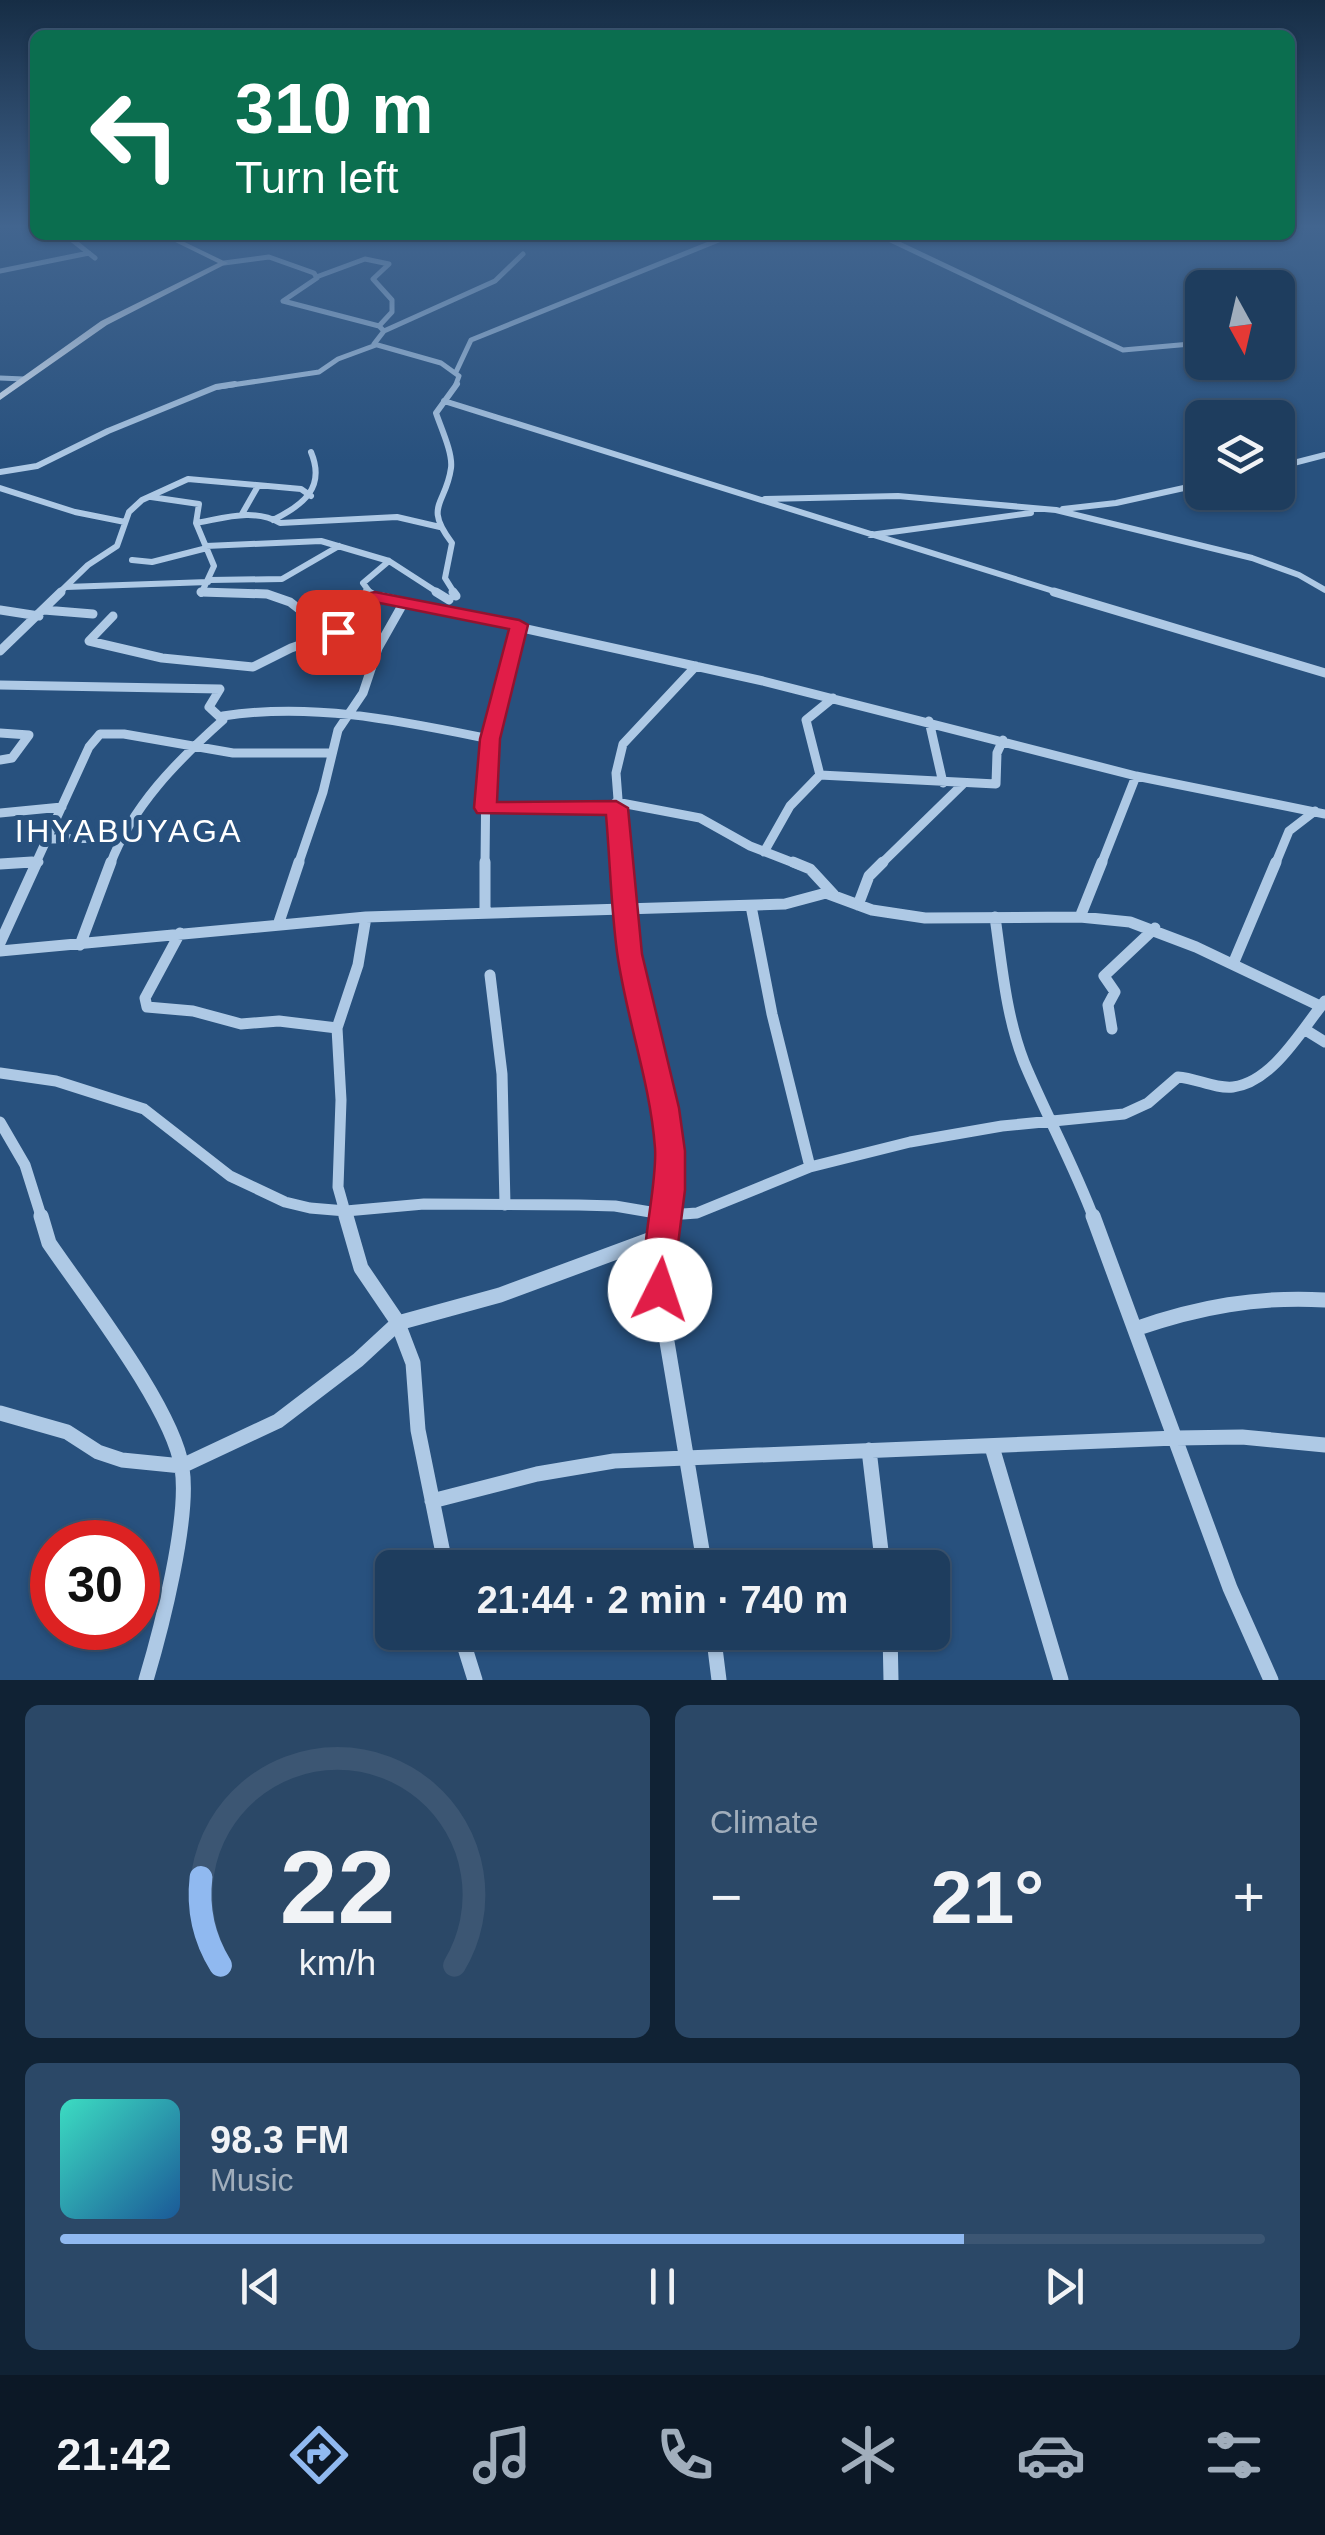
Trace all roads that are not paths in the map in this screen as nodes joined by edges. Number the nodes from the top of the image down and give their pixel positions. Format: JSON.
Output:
{"nodes":[{"id":1,"x":141,"y":305,"type":"edge"},
{"id":2,"x":301,"y":305,"type":"edge"},
{"id":3,"x":392,"y":305,"type":"edge"},
{"id":4,"x":436,"y":305,"type":"edge"},
{"id":5,"x":556,"y":305,"type":"edge"},
{"id":6,"x":1028,"y":305,"type":"edge"},
{"id":7,"x":382,"y":328,"type":"junction"},
{"id":8,"x":1185,"y":344,"type":"edge"},
{"id":9,"x":376,"y":345,"type":"junction"},
{"id":10,"x":456,"y":372,"type":"junction"},
{"id":11,"x":0,"y":378,"type":"edge"},
{"id":12,"x":24,"y":379,"type":"junction"},
{"id":13,"x":0,"y":397,"type":"edge"},
{"id":14,"x":444,"y":401,"type":"junction"},
{"id":15,"x":312,"y":452,"type":"dead end"},
{"id":16,"x":1325,"y":455,"type":"edge"},
{"id":17,"x":1295,"y":462,"type":"edge"},
{"id":18,"x":0,"y":472,"type":"edge"},
{"id":19,"x":258,"y":486,"type":"junction"},
{"id":20,"x":0,"y":488,"type":"edge"},
{"id":21,"x":1185,"y":488,"type":"edge"},
{"id":22,"x":311,"y":496,"type":"junction"},
{"id":23,"x":151,"y":497,"type":"junction"},
{"id":24,"x":754,"y":499,"type":"junction"},
{"id":25,"x":1056,"y":510,"type":"junction"},
{"id":26,"x":290,"y":512,"type":"junction"},
{"id":27,"x":242,"y":514,"type":"junction"},
{"id":28,"x":272,"y":520,"type":"junction"},
{"id":29,"x":124,"y":522,"type":"junction"},
{"id":30,"x":196,"y":523,"type":"junction"},
{"id":31,"x":294,"y":523,"type":"junction"},
{"id":32,"x":440,"y":527,"type":"junction"},
{"id":33,"x":869,"y":536,"type":"junction"},
{"id":34,"x":338,"y":546,"type":"junction"},
{"id":35,"x":207,"y":547,"type":"junction"},
{"id":36,"x":132,"y":560,"type":"dead end"},
{"id":37,"x":389,"y":561,"type":"junction"},
{"id":38,"x":1325,"y":580,"type":"edge"},
{"id":39,"x":209,"y":581,"type":"junction"},
{"id":40,"x":1315,"y":583,"type":"junction"},
{"id":41,"x":66,"y":588,"type":"junction"},
{"id":42,"x":1325,"y":590,"type":"edge"},
{"id":43,"x":375,"y":597,"type":"junction"},
{"id":44,"x":404,"y":602,"type":"junction"},
{"id":45,"x":0,"y":610,"type":"edge"},
{"id":46,"x":42,"y":613,"type":"junction"},
{"id":47,"x":93,"y":614,"type":"dead end"},
{"id":48,"x":353,"y":614,"type":"junction"},
{"id":49,"x":112,"y":616,"type":"dead end"},
{"id":50,"x":519,"y":625,"type":"junction"},
{"id":51,"x":0,"y":652,"type":"edge"},
{"id":52,"x":696,"y":666,"type":"junction"},
{"id":53,"x":1325,"y":673,"type":"edge"},
{"id":54,"x":0,"y":684,"type":"edge"},
{"id":55,"x":833,"y":698,"type":"junction"},
{"id":56,"x":348,"y":714,"type":"junction"},
{"id":57,"x":223,"y":716,"type":"junction"},
{"id":58,"x":928,"y":720,"type":"junction"},
{"id":59,"x":0,"y":734,"type":"edge"},
{"id":60,"x":490,"y":739,"type":"junction"},
{"id":61,"x":1003,"y":740,"type":"junction"},
{"id":62,"x":195,"y":748,"type":"junction"},
{"id":63,"x":330,"y":753,"type":"junction"},
{"id":64,"x":0,"y":760,"type":"edge"},
{"id":65,"x":820,"y":775,"type":"junction"},
{"id":66,"x":1136,"y":776,"type":"junction"},
{"id":67,"x":942,"y":783,"type":"junction"},
{"id":68,"x":964,"y":783,"type":"junction"},
{"id":69,"x":616,"y":805,"type":"junction"},
{"id":70,"x":62,"y":807,"type":"junction"},
{"id":71,"x":485,"y":808,"type":"junction"},
{"id":72,"x":0,"y":813,"type":"edge"},
{"id":73,"x":1320,"y":813,"type":"edge"},
{"id":74,"x":120,"y":838,"type":"junction"},
{"id":75,"x":50,"y":839,"type":"junction"},
{"id":76,"x":764,"y":852,"type":"junction"},
{"id":77,"x":39,"y":862,"type":"junction"},
{"id":78,"x":0,"y":864,"type":"edge"},
{"id":79,"x":834,"y":896,"type":"junction"},
{"id":80,"x":858,"y":904,"type":"junction"},
{"id":81,"x":752,"y":906,"type":"junction"},
{"id":82,"x":624,"y":910,"type":"junction"},
{"id":83,"x":485,"y":911,"type":"junction"},
{"id":84,"x":1080,"y":916,"type":"junction"},
{"id":85,"x":366,"y":917,"type":"junction"},
{"id":86,"x":995,"y":917,"type":"junction"},
{"id":87,"x":279,"y":922,"type":"junction"},
{"id":88,"x":1155,"y":928,"type":"junction"},
{"id":89,"x":180,"y":934,"type":"junction"},
{"id":90,"x":0,"y":942,"type":"edge"},
{"id":91,"x":80,"y":945,"type":"junction"},
{"id":92,"x":0,"y":951,"type":"edge"},
{"id":93,"x":1234,"y":964,"type":"junction"},
{"id":94,"x":490,"y":975,"type":"dead end"},
{"id":95,"x":1322,"y":1003,"type":"edge"},
{"id":96,"x":337,"y":1028,"type":"junction"},
{"id":97,"x":1112,"y":1029,"type":"dead end"},
{"id":98,"x":1304,"y":1029,"type":"junction"},
{"id":99,"x":1325,"y":1042,"type":"edge"},
{"id":100,"x":0,"y":1073,"type":"edge"},
{"id":101,"x":0,"y":1122,"type":"edge"},
{"id":102,"x":1055,"y":1122,"type":"junction"},
{"id":103,"x":810,"y":1167,"type":"junction"},
{"id":104,"x":505,"y":1205,"type":"junction"},
{"id":105,"x":346,"y":1211,"type":"junction"},
{"id":106,"x":668,"y":1216,"type":"junction"},
{"id":107,"x":665,"y":1234,"type":"junction"},
{"id":108,"x":1325,"y":1300,"type":"edge"},
{"id":109,"x":398,"y":1323,"type":"junction"},
{"id":110,"x":1135,"y":1329,"type":"junction"},
{"id":111,"x":0,"y":1412,"type":"edge"},
{"id":112,"x":1176,"y":1438,"type":"junction"},
{"id":113,"x":1325,"y":1444,"type":"edge"},
{"id":114,"x":992,"y":1447,"type":"junction"},
{"id":115,"x":870,"y":1450,"type":"junction"},
{"id":116,"x":685,"y":1458,"type":"junction"},
{"id":117,"x":182,"y":1466,"type":"junction"},
{"id":118,"x":432,"y":1500,"type":"junction"},
{"id":119,"x":442,"y":1550,"type":"edge"},
{"id":120,"x":702,"y":1550,"type":"edge"},
{"id":121,"x":882,"y":1550,"type":"edge"},
{"id":122,"x":466,"y":1650,"type":"edge"},
{"id":123,"x":715,"y":1650,"type":"edge"},
{"id":124,"x":891,"y":1650,"type":"edge"},
{"id":125,"x":146,"y":1680,"type":"edge"},
{"id":126,"x":475,"y":1680,"type":"edge"},
{"id":127,"x":719,"y":1680,"type":"edge"},
{"id":128,"x":892,"y":1680,"type":"edge"},
{"id":129,"x":1061,"y":1680,"type":"edge"},
{"id":130,"x":1271,"y":1680,"type":"edge"}],
"edges":[{"from":1,"to":12,"type":"street"},
{"from":2,"to":7,"type":"street"},
{"from":3,"to":7,"type":"street"},
{"from":4,"to":7,"type":"street"},
{"from":5,"to":10,"type":"street"},
{"from":6,"to":8,"type":"street"},
{"from":7,"to":9,"type":"street"},
{"from":9,"to":10,"type":"street"},
{"from":9,"to":18,"type":"street"},
{"from":10,"to":14,"type":"street"},
{"from":11,"to":12,"type":"street"},
{"from":12,"to":13,"type":"street"},
{"from":14,"to":24,"type":"street"},
{"from":14,"to":32,"type":"street"},
{"from":15,"to":22,"type":"street"},
{"from":16,"to":17,"type":"street"},
{"from":19,"to":22,"type":"street"},
{"from":19,"to":23,"type":"street"},
{"from":19,"to":27,"type":"street"},
{"from":20,"to":29,"type":"street"},
{"from":21,"to":25,"type":"street"},
{"from":22,"to":26,"type":"street"},
{"from":23,"to":29,"type":"street"},
{"from":23,"to":30,"type":"street"},
{"from":24,"to":25,"type":"street"},
{"from":24,"to":33,"type":"street"},
{"from":25,"to":33,"type":"street"},
{"from":25,"to":40,"type":"street"},
{"from":26,"to":28,"type":"street"},
{"from":26,"to":31,"type":"street"},
{"from":27,"to":28,"type":"street"},
{"from":27,"to":30,"type":"street"},
{"from":28,"to":31,"type":"street"},
{"from":29,"to":41,"type":"street"},
{"from":30,"to":35,"type":"street"},
{"from":31,"to":32,"type":"street"},
{"from":32,"to":37,"type":"street"},
{"from":33,"to":53,"type":"street"},
{"from":34,"to":35,"type":"street"},
{"from":34,"to":37,"type":"street"},
{"from":34,"to":39,"type":"street"},
{"from":35,"to":36,"type":"street"},
{"from":35,"to":39,"type":"street"},
{"from":37,"to":43,"type":"street"},
{"from":38,"to":40,"type":"street"},
{"from":39,"to":41,"type":"street"},
{"from":39,"to":48,"type":"street"},
{"from":40,"to":42,"type":"street"},
{"from":41,"to":46,"type":"street"},
{"from":43,"to":44,"type":"street"},
{"from":43,"to":48,"type":"street"},
{"from":44,"to":50,"type":"street"},
{"from":44,"to":56,"type":"street"},
{"from":45,"to":46,"type":"street"},
{"from":46,"to":47,"type":"street"},
{"from":46,"to":51,"type":"street"},
{"from":48,"to":49,"type":"street"},
{"from":50,"to":52,"type":"street"},
{"from":50,"to":60,"type":"street"},
{"from":52,"to":55,"type":"street"},
{"from":52,"to":69,"type":"street"},
{"from":54,"to":57,"type":"street"},
{"from":55,"to":58,"type":"street"},
{"from":55,"to":65,"type":"street"},
{"from":56,"to":57,"type":"street"},
{"from":56,"to":60,"type":"street"},
{"from":56,"to":63,"type":"street"},
{"from":57,"to":62,"type":"street"},
{"from":58,"to":61,"type":"street"},
{"from":58,"to":67,"type":"street"},
{"from":59,"to":64,"type":"street"},
{"from":60,"to":71,"type":"street"},
{"from":61,"to":66,"type":"street"},
{"from":61,"to":68,"type":"street"},
{"from":62,"to":63,"type":"street"},
{"from":62,"to":70,"type":"street"},
{"from":62,"to":74,"type":"street"},
{"from":63,"to":87,"type":"street"},
{"from":65,"to":67,"type":"street"},
{"from":65,"to":76,"type":"street"},
{"from":66,"to":73,"type":"street"},
{"from":66,"to":84,"type":"street"},
{"from":67,"to":68,"type":"street"},
{"from":68,"to":80,"type":"street"},
{"from":69,"to":71,"type":"street"},
{"from":69,"to":76,"type":"street"},
{"from":69,"to":82,"type":"street"},
{"from":70,"to":72,"type":"street"},
{"from":70,"to":75,"type":"street"},
{"from":71,"to":83,"type":"street"},
{"from":73,"to":93,"type":"street"},
{"from":74,"to":75,"type":"street"},
{"from":74,"to":91,"type":"street"},
{"from":75,"to":77,"type":"street"},
{"from":76,"to":79,"type":"street"},
{"from":77,"to":78,"type":"street"},
{"from":77,"to":90,"type":"street"},
{"from":79,"to":80,"type":"street"},
{"from":79,"to":81,"type":"street"},
{"from":80,"to":86,"type":"street"},
{"from":81,"to":82,"type":"street"},
{"from":81,"to":103,"type":"street"},
{"from":82,"to":83,"type":"street"},
{"from":82,"to":106,"type":"street"},
{"from":83,"to":85,"type":"street"},
{"from":84,"to":86,"type":"street"},
{"from":84,"to":88,"type":"street"},
{"from":85,"to":87,"type":"street"},
{"from":85,"to":96,"type":"street"},
{"from":86,"to":102,"type":"street"},
{"from":87,"to":89,"type":"street"},
{"from":88,"to":93,"type":"street"},
{"from":88,"to":97,"type":"street"},
{"from":89,"to":91,"type":"street"},
{"from":89,"to":96,"type":"street"},
{"from":91,"to":92,"type":"street"},
{"from":93,"to":95,"type":"street"},
{"from":94,"to":104,"type":"street"},
{"from":95,"to":98,"type":"street"},
{"from":96,"to":105,"type":"street"},
{"from":98,"to":99,"type":"street"},
{"from":98,"to":102,"type":"street"},
{"from":100,"to":105,"type":"street"},
{"from":101,"to":117,"type":"street"},
{"from":102,"to":103,"type":"street"},
{"from":102,"to":110,"type":"street"},
{"from":103,"to":106,"type":"street"},
{"from":104,"to":105,"type":"street"},
{"from":104,"to":106,"type":"street"},
{"from":105,"to":109,"type":"street"},
{"from":106,"to":107,"type":"street"},
{"from":107,"to":109,"type":"street"},
{"from":107,"to":116,"type":"street"},
{"from":108,"to":110,"type":"street"},
{"from":109,"to":117,"type":"street"},
{"from":109,"to":118,"type":"street"},
{"from":110,"to":112,"type":"street"},
{"from":111,"to":117,"type":"street"},
{"from":112,"to":113,"type":"street"},
{"from":112,"to":114,"type":"street"},
{"from":112,"to":130,"type":"street"},
{"from":114,"to":115,"type":"street"},
{"from":114,"to":129,"type":"street"},
{"from":115,"to":116,"type":"street"},
{"from":115,"to":121,"type":"street"},
{"from":116,"to":118,"type":"street"},
{"from":116,"to":120,"type":"street"},
{"from":117,"to":125,"type":"street"},
{"from":118,"to":119,"type":"street"},
{"from":122,"to":126,"type":"street"},
{"from":123,"to":127,"type":"street"},
{"from":124,"to":128,"type":"street"}]}
